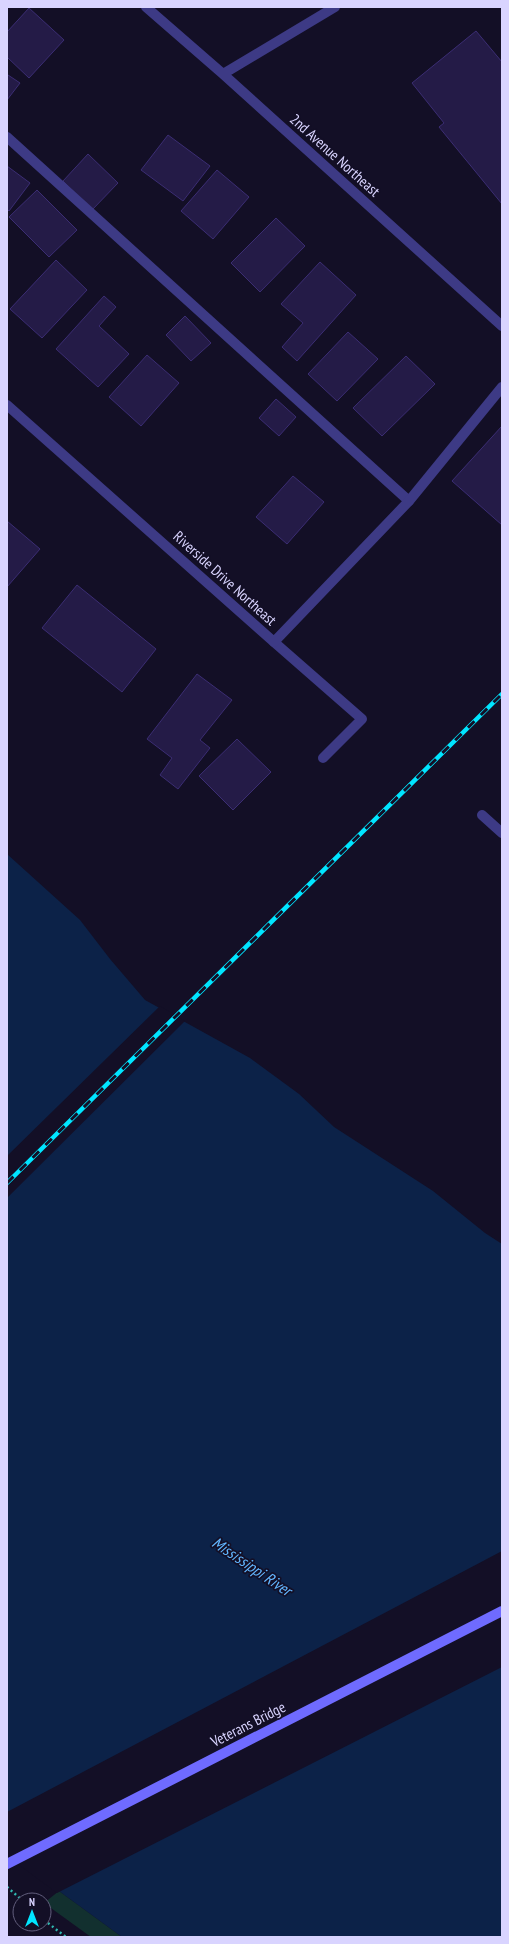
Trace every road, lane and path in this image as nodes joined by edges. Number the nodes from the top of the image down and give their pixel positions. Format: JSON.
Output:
{"nodes":[{"id":1,"x":146,"y":7,"type":"edge"},
{"id":2,"x":335,"y":7,"type":"edge"},
{"id":3,"x":223,"y":74,"type":"junction"},
{"id":4,"x":7,"y":137,"type":"edge"},
{"id":5,"x":502,"y":326,"type":"edge"},
{"id":6,"x":502,"y":387,"type":"edge"},
{"id":7,"x":7,"y":405,"type":"edge"},
{"id":8,"x":408,"y":501,"type":"junction"},
{"id":9,"x":274,"y":642,"type":"junction"},
{"id":10,"x":323,"y":758,"type":"dead end"},
{"id":11,"x":482,"y":815,"type":"dead end"},
{"id":12,"x":502,"y":833,"type":"edge"},
{"id":13,"x":502,"y":1610,"type":"edge"},
{"id":14,"x":7,"y":1864,"type":"edge"},
{"id":15,"x":52,"y":1926,"type":"edge"},
{"id":16,"x":66,"y":1937,"type":"edge"}],
"edges":[{"from":1,"to":3,"type":"street","name":"2nd Avenue Northeast"},
{"from":2,"to":3,"type":"street"},
{"from":3,"to":5,"type":"street","name":"2nd Avenue Northeast"},
{"from":4,"to":8,"type":"street"},
{"from":6,"to":8,"type":"street","name":"Riverside Drive Northeast"},
{"from":7,"to":9,"type":"street","name":"Riverside Drive Northeast"},
{"from":8,"to":9,"type":"street","name":"Riverside Drive Northeast"},
{"from":9,"to":10,"type":"street"},
{"from":11,"to":12,"type":"street"},
{"from":13,"to":14,"type":"main road","name":"Veterans Bridge"},
{"from":15,"to":16,"type":"path"}]}
